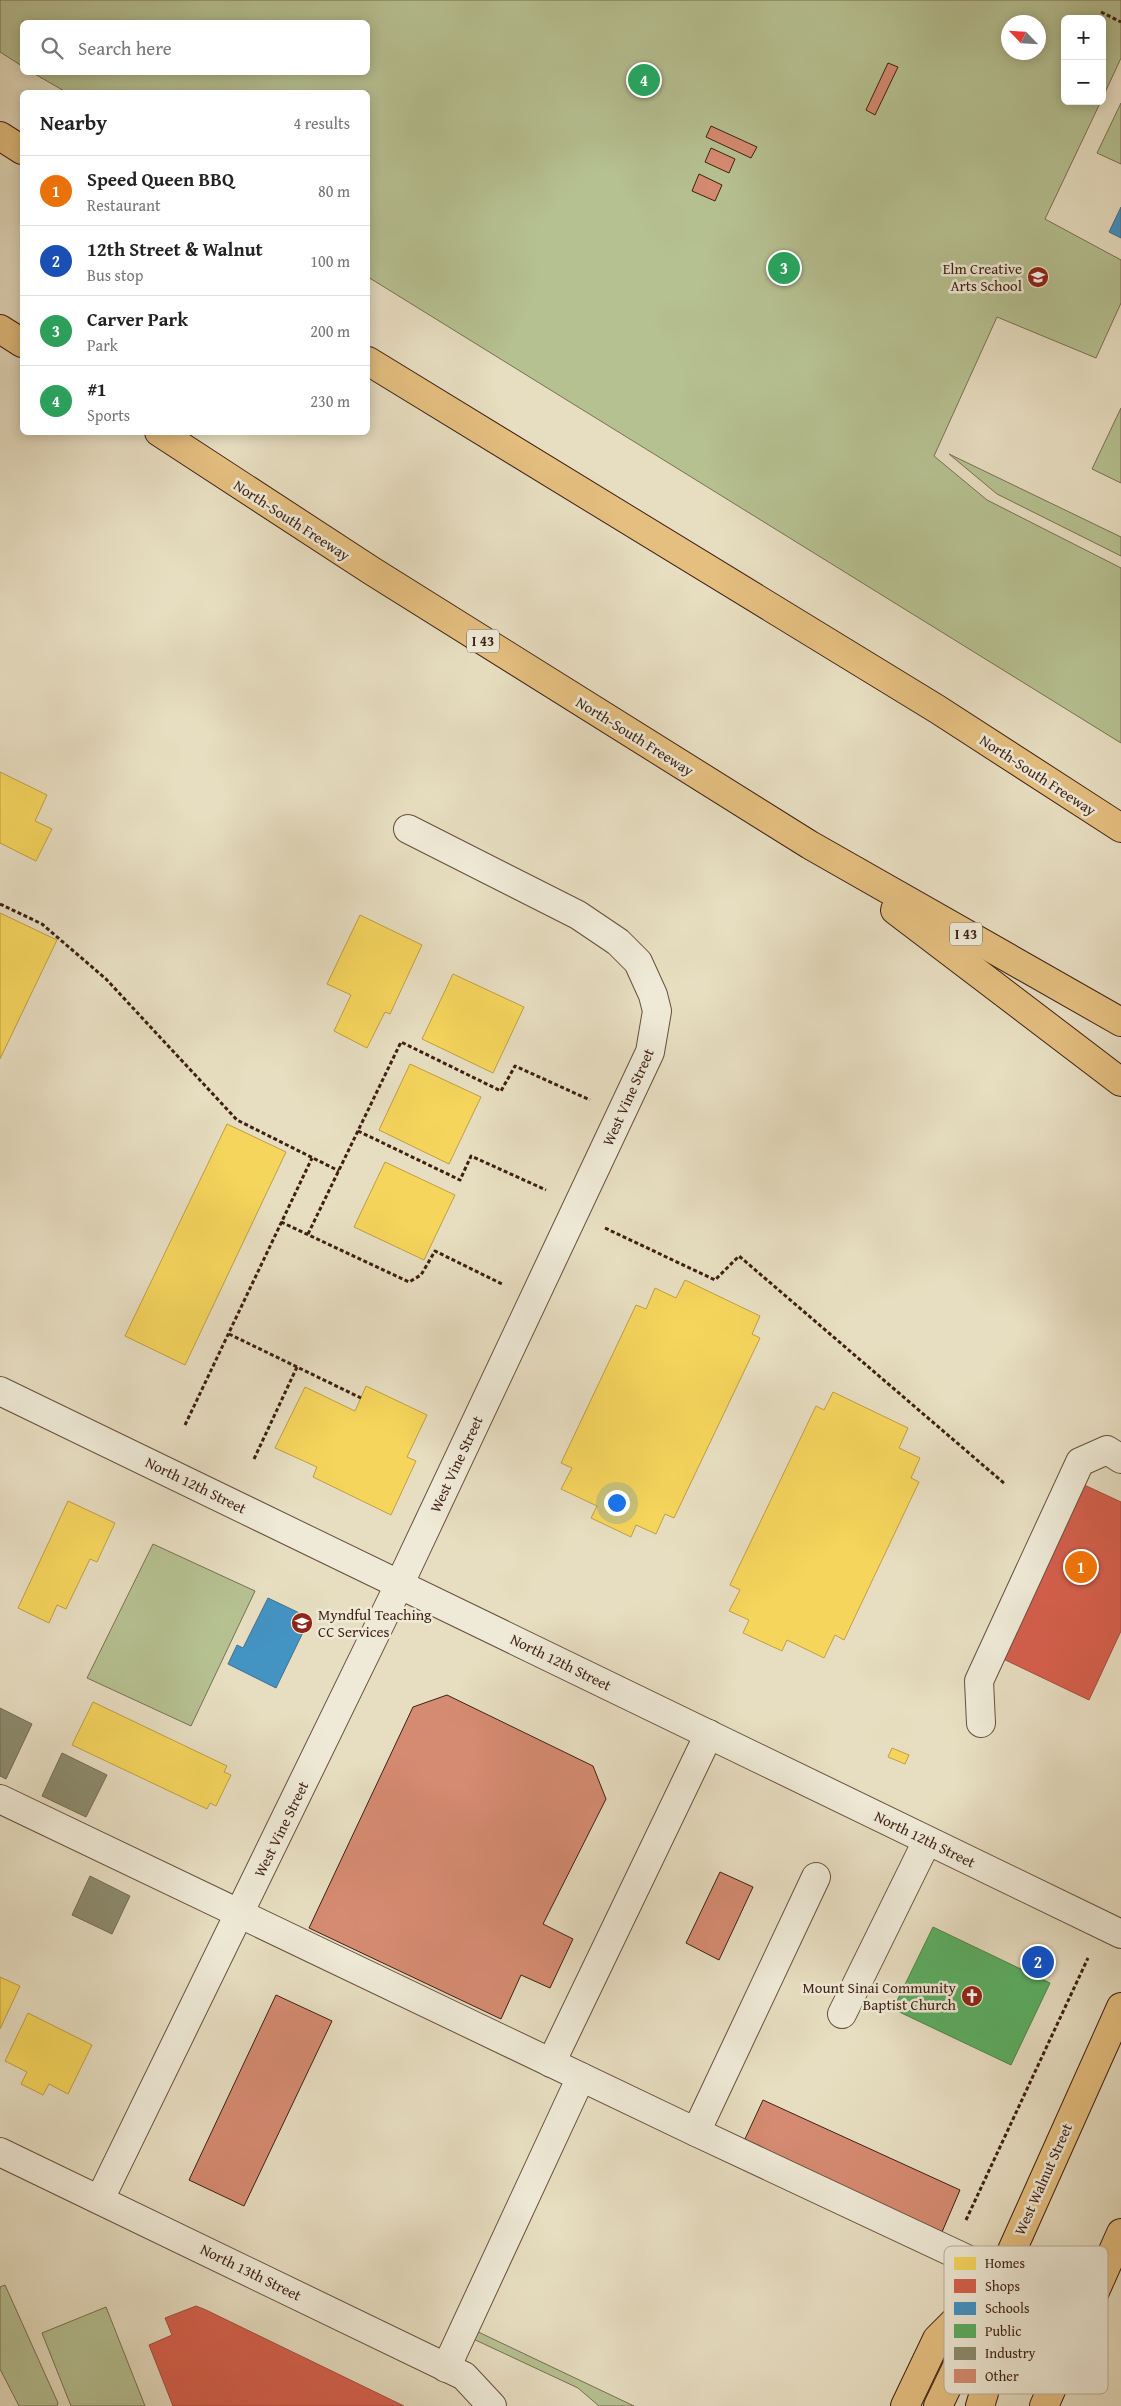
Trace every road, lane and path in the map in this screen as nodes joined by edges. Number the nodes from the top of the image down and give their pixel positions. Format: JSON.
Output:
{"nodes":[{"id":1,"x":1101,"y":12,"type":"dead end"},
{"id":2,"x":1121,"y":22,"type":"edge"},
{"id":3,"x":0,"y":136,"type":"edge"},
{"id":4,"x":20,"y":149,"type":"edge"},
{"id":5,"x":0,"y":329,"type":"edge"},
{"id":6,"x":20,"y":343,"type":"edge"},
{"id":7,"x":370,"y":362,"type":"edge"},
{"id":8,"x":164,"y":435,"type":"edge"},
{"id":9,"x":937,"y":709,"type":"junction"},
{"id":10,"x":1121,"y":810,"type":"edge"},
{"id":11,"x":1121,"y":828,"type":"edge"},
{"id":12,"x":408,"y":829,"type":"dead end"},
{"id":13,"x":810,"y":845,"type":"junction"},
{"id":14,"x":0,"y":904,"type":"edge"},
{"id":15,"x":1121,"y":1022,"type":"edge"},
{"id":16,"x":1121,"y":1082,"type":"edge"},
{"id":17,"x":594,"y":1102,"type":"dead end"},
{"id":18,"x":358,"y":1131,"type":"junction"},
{"id":19,"x":312,"y":1158,"type":"junction"},
{"id":20,"x":339,"y":1171,"type":"junction"},
{"id":21,"x":550,"y":1192,"type":"dead end"},
{"id":22,"x":281,"y":1222,"type":"junction"},
{"id":23,"x":598,"y":1224,"type":"dead end"},
{"id":24,"x":308,"y":1234,"type":"junction"},
{"id":25,"x":506,"y":1286,"type":"dead end"},
{"id":26,"x":229,"y":1334,"type":"junction"},
{"id":27,"x":297,"y":1366,"type":"junction"},
{"id":28,"x":0,"y":1391,"type":"edge"},
{"id":29,"x":361,"y":1398,"type":"dead end"},
{"id":30,"x":185,"y":1425,"type":"dead end"},
{"id":31,"x":254,"y":1459,"type":"dead end"},
{"id":32,"x":1121,"y":1459,"type":"edge"},
{"id":33,"x":1005,"y":1484,"type":"dead end"},
{"id":34,"x":400,"y":1583,"type":"junction"},
{"id":35,"x":981,"y":1723,"type":"dead end"},
{"id":36,"x":709,"y":1734,"type":"junction"},
{"id":37,"x":0,"y":1799,"type":"edge"},
{"id":38,"x":927,"y":1841,"type":"junction"},
{"id":39,"x":816,"y":1877,"type":"dead end"},
{"id":40,"x":240,"y":1913,"type":"junction"},
{"id":41,"x":1121,"y":1934,"type":"edge"},
{"id":42,"x":1081,"y":1972,"type":"dead end"},
{"id":43,"x":1121,"y":2006,"type":"edge"},
{"id":44,"x":842,"y":2014,"type":"dead end"},
{"id":45,"x":551,"y":2063,"type":"junction"},
{"id":46,"x":581,"y":2077,"type":"junction"},
{"id":47,"x":696,"y":2132,"type":"junction"},
{"id":48,"x":0,"y":2152,"type":"edge"},
{"id":49,"x":100,"y":2198,"type":"junction"},
{"id":50,"x":1121,"y":2233,"type":"edge"},
{"id":51,"x":954,"y":2246,"type":"edge"},
{"id":52,"x":1014,"y":2246,"type":"edge"},
{"id":53,"x":944,"y":2249,"type":"edge"},
{"id":54,"x":1108,"y":2262,"type":"edge"},
{"id":55,"x":944,"y":2331,"type":"edge"},
{"id":56,"x":446,"y":2368,"type":"junction"},
{"id":57,"x":944,"y":2394,"type":"edge"},
{"id":58,"x":1049,"y":2394,"type":"edge"},
{"id":59,"x":1062,"y":2394,"type":"edge"},
{"id":60,"x":492,"y":2406,"type":"edge"},
{"id":61,"x":905,"y":2406,"type":"edge"},
{"id":62,"x":938,"y":2406,"type":"edge"},
{"id":63,"x":1044,"y":2406,"type":"edge"},
{"id":64,"x":1067,"y":2406,"type":"edge"}],
"edges":[{"from":1,"to":2,"type":"path"},
{"from":3,"to":4,"type":"main road"},
{"from":5,"to":6,"type":"main road"},
{"from":7,"to":9,"type":"main road","name":"North-South Freeway"},
{"from":8,"to":13,"type":"main road","name":"North-South Freeway","number":"I 43"},
{"from":9,"to":10,"type":"main road"},
{"from":9,"to":11,"type":"main road","name":"North-South Freeway"},
{"from":12,"to":34,"type":"street","name":"West Vine Street"},
{"from":13,"to":15,"type":"main road","name":"North-South Freeway","number":"I 43"},
{"from":13,"to":16,"type":"main road"},
{"from":14,"to":19,"type":"path"},
{"from":17,"to":18,"type":"path"},
{"from":18,"to":20,"type":"path"},
{"from":18,"to":21,"type":"path"},
{"from":19,"to":20,"type":"path"},
{"from":19,"to":22,"type":"path"},
{"from":20,"to":24,"type":"path"},
{"from":22,"to":24,"type":"path"},
{"from":22,"to":26,"type":"path"},
{"from":23,"to":33,"type":"path"},
{"from":24,"to":25,"type":"path"},
{"from":26,"to":27,"type":"path"},
{"from":26,"to":30,"type":"path"},
{"from":27,"to":29,"type":"path"},
{"from":27,"to":31,"type":"path"},
{"from":28,"to":34,"type":"street","name":"North 12th Street"},
{"from":32,"to":35,"type":"street"},
{"from":34,"to":36,"type":"street","name":"North 12th Street"},
{"from":34,"to":40,"type":"street","name":"West Vine Street"},
{"from":36,"to":38,"type":"street","name":"North 12th Street"},
{"from":36,"to":45,"type":"street"},
{"from":37,"to":40,"type":"street"},
{"from":38,"to":41,"type":"street","name":"North 12th Street"},
{"from":38,"to":44,"type":"street"},
{"from":39,"to":47,"type":"street"},
{"from":40,"to":45,"type":"street"},
{"from":40,"to":49,"type":"street","name":"West Vine Street"},
{"from":42,"to":51,"type":"path"},
{"from":43,"to":52,"type":"main road","name":"West Walnut Street"},
{"from":45,"to":46,"type":"street"},
{"from":46,"to":47,"type":"street"},
{"from":46,"to":56,"type":"street"},
{"from":47,"to":53,"type":"street"},
{"from":48,"to":49,"type":"street","name":"North 13th Street"},
{"from":49,"to":56,"type":"street","name":"North 13th Street"},
{"from":50,"to":54,"type":"main road"},
{"from":55,"to":61,"type":"main road"},
{"from":56,"to":60,"type":"street","name":"North 13th Street"},
{"from":57,"to":62,"type":"main road","name":"West Walnut Street"},
{"from":58,"to":63,"type":"main road"},
{"from":59,"to":64,"type":"main road"}]}
